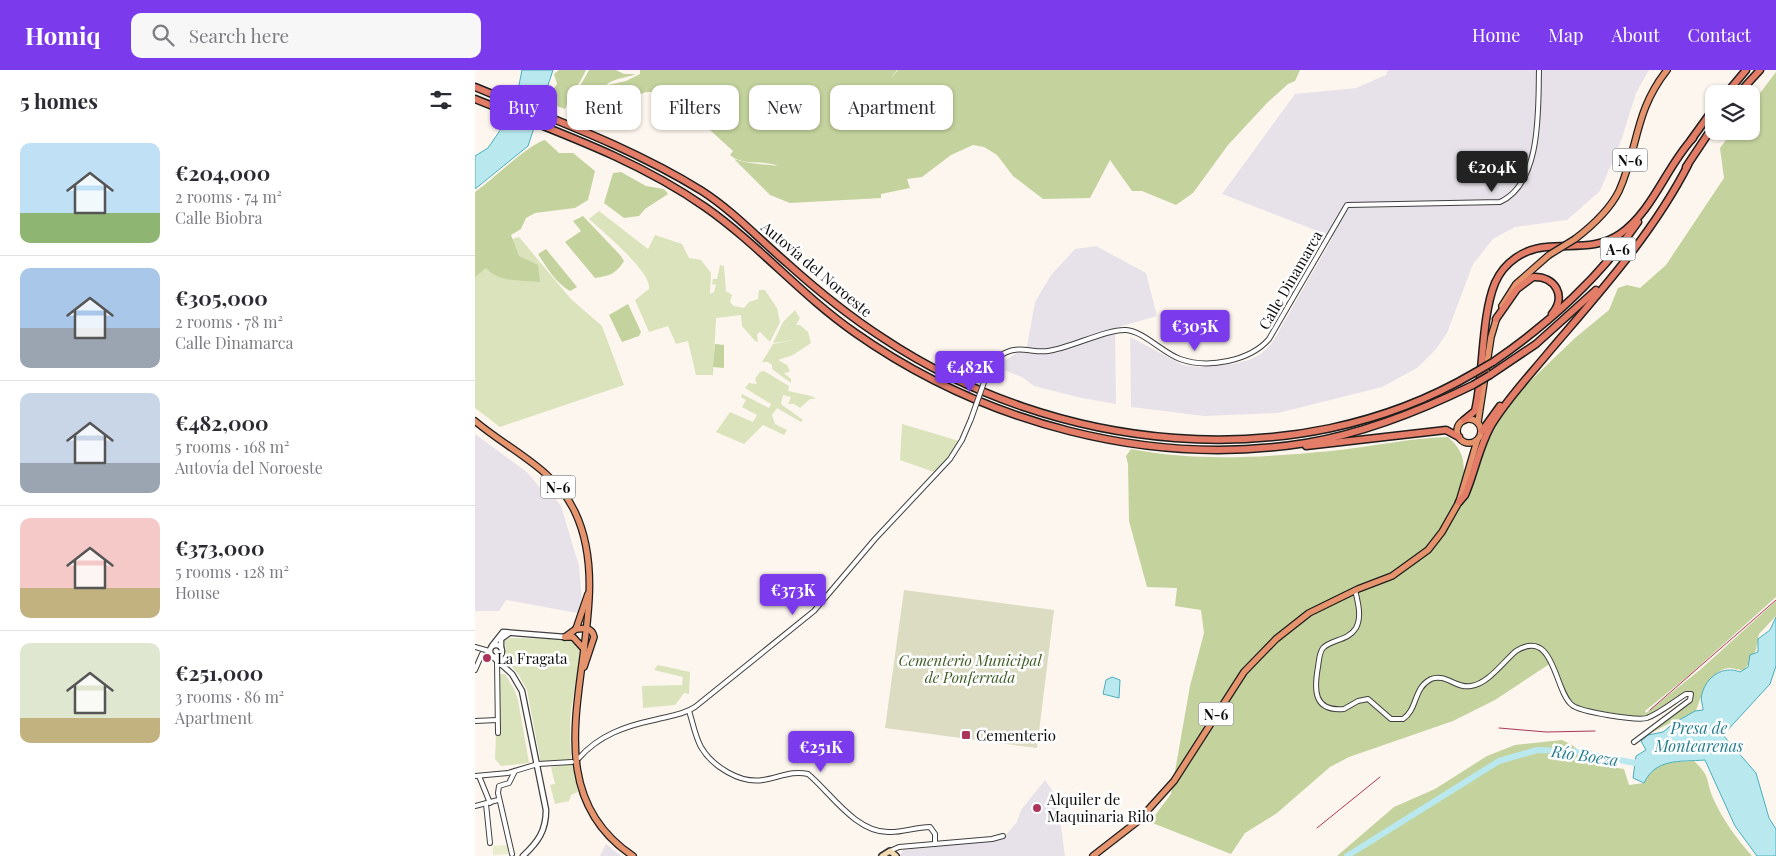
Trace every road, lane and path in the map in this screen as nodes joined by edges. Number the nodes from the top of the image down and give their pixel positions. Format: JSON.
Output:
{"nodes":[{"id":1,"x":1539,"y":70,"type":"edge"},
{"id":2,"x":1667,"y":70,"type":"edge"},
{"id":3,"x":1746,"y":70,"type":"edge"},
{"id":4,"x":1760,"y":70,"type":"edge"},
{"id":5,"x":1733,"y":85,"type":"edge"},
{"id":6,"x":1746,"y":85,"type":"edge"},
{"id":7,"x":475,"y":87,"type":"edge"},
{"id":8,"x":475,"y":99,"type":"edge"},
{"id":9,"x":1705,"y":121,"type":"edge"},
{"id":10,"x":1693,"y":138,"type":"junction"},
{"id":11,"x":1705,"y":139,"type":"edge"},
{"id":12,"x":1688,"y":165,"type":"junction"},
{"id":13,"x":1496,"y":319,"type":"junction"},
{"id":14,"x":1493,"y":361,"type":"junction"},
{"id":15,"x":1520,"y":385,"type":"junction"},
{"id":16,"x":1481,"y":398,"type":"junction"},
{"id":17,"x":1467,"y":419,"type":"junction"},
{"id":18,"x":475,"y":421,"type":"edge"},
{"id":19,"x":1478,"y":422,"type":"junction"},
{"id":20,"x":1482,"y":431,"type":"junction"},
{"id":21,"x":1461,"y":439,"type":"junction"},
{"id":22,"x":1477,"y":440,"type":"junction"},
{"id":23,"x":1178,"y":448,"type":"junction"},
{"id":24,"x":1470,"y":460,"type":"junction"},
{"id":25,"x":1459,"y":502,"type":"junction"},
{"id":26,"x":590,"y":587,"type":"junction"},
{"id":27,"x":1355,"y":590,"type":"junction"},
{"id":28,"x":587,"y":628,"type":"junction"},
{"id":29,"x":576,"y":629,"type":"junction"},
{"id":30,"x":511,"y":633,"type":"junction"},
{"id":31,"x":587,"y":636,"type":"junction"},
{"id":32,"x":565,"y":637,"type":"junction"},
{"id":33,"x":573,"y":637,"type":"junction"},
{"id":34,"x":492,"y":646,"type":"junction"},
{"id":35,"x":475,"y":647,"type":"edge"},
{"id":36,"x":501,"y":647,"type":"junction"},
{"id":37,"x":584,"y":648,"type":"junction"},
{"id":38,"x":475,"y":652,"type":"edge"},
{"id":39,"x":487,"y":653,"type":"junction"},
{"id":40,"x":501,"y":654,"type":"junction"},
{"id":41,"x":502,"y":664,"type":"junction"},
{"id":42,"x":475,"y":668,"type":"edge"},
{"id":43,"x":499,"y":670,"type":"junction"},
{"id":44,"x":581,"y":674,"type":"junction"},
{"id":45,"x":689,"y":711,"type":"junction"},
{"id":46,"x":497,"y":720,"type":"junction"},
{"id":47,"x":475,"y":721,"type":"edge"},
{"id":48,"x":498,"y":733,"type":"dead end"},
{"id":49,"x":1634,"y":742,"type":"dead end"},
{"id":50,"x":579,"y":758,"type":"dead end"},
{"id":51,"x":572,"y":762,"type":"dead end"},
{"id":52,"x":538,"y":764,"type":"junction"},
{"id":53,"x":475,"y":771,"type":"edge"},
{"id":54,"x":515,"y":771,"type":"junction"},
{"id":55,"x":477,"y":776,"type":"edge"},
{"id":56,"x":498,"y":800,"type":"junction"},
{"id":57,"x":488,"y":804,"type":"junction"},
{"id":58,"x":475,"y":806,"type":"edge"},
{"id":59,"x":1003,"y":836,"type":"dead end"},
{"id":60,"x":490,"y":843,"type":"dead end"},
{"id":61,"x":935,"y":844,"type":"junction"},
{"id":62,"x":906,"y":847,"type":"junction"},
{"id":63,"x":890,"y":851,"type":"junction"},
{"id":64,"x":512,"y":854,"type":"dead end"},
{"id":65,"x":881,"y":855,"type":"edge"},
{"id":66,"x":523,"y":856,"type":"edge"},
{"id":67,"x":633,"y":856,"type":"edge"},
{"id":68,"x":896,"y":856,"type":"edge"},
{"id":69,"x":1093,"y":856,"type":"edge"}],
"edges":[{"from":1,"to":45,"type":"street","name":"Calle Dinamarca","bridge":true},
{"from":2,"to":13,"type":"highway","number":"N-6","bridge":true},
{"from":3,"to":5,"type":"highway"},
{"from":4,"to":6,"type":"highway"},
{"from":7,"to":14,"type":"highway","name":"Autovía del Noroeste","number":"A-6","bridge":true},
{"from":8,"to":23,"type":"highway","name":"Autovía del Noroeste","number":"A-6"},
{"from":9,"to":10,"type":"highway","name":"Autovía del Noroeste","number":"A-6"},
{"from":10,"to":14,"type":"highway","name":"Autovía del Noroeste","number":"A-6"},
{"from":10,"to":17,"type":"highway"},
{"from":11,"to":12,"type":"highway","name":"Autovía del Noroeste","number":"A-6"},
{"from":12,"to":15,"type":"highway"},
{"from":12,"to":23,"type":"highway","name":"Autovía del Noroeste","number":"A-6","bridge":true},
{"from":13,"to":14,"type":"highway"},
{"from":13,"to":16,"type":"highway","number":"N-6"},
{"from":15,"to":20,"type":"highway"},
{"from":15,"to":25,"type":"highway"},
{"from":16,"to":17,"type":"highway","number":"N-6"},
{"from":16,"to":19,"type":"highway","number":"N-6"},
{"from":17,"to":19,"type":"highway"},
{"from":17,"to":21,"type":"highway","number":"N-6"},
{"from":18,"to":26,"type":"highway","number":"N-6"},
{"from":19,"to":20,"type":"highway"},
{"from":20,"to":22,"type":"highway","number":"N-6"},
{"from":21,"to":22,"type":"highway"},
{"from":21,"to":23,"type":"highway"},
{"from":21,"to":24,"type":"highway"},
{"from":22,"to":24,"type":"highway","number":"N-6"},
{"from":24,"to":25,"type":"highway","number":"N-6"},
{"from":25,"to":27,"type":"highway","number":"N-6"},
{"from":26,"to":28,"type":"highway","number":"N-6"},
{"from":26,"to":29,"type":"highway"},
{"from":27,"to":49,"type":"street"},
{"from":27,"to":69,"type":"highway","number":"N-6"},
{"from":28,"to":29,"type":"highway"},
{"from":28,"to":31,"type":"highway","number":"N-6"},
{"from":28,"to":44,"type":"highway"},
{"from":29,"to":32,"type":"highway"},
{"from":30,"to":32,"type":"street"},
{"from":30,"to":34,"type":"street"},
{"from":30,"to":36,"type":"street"},
{"from":31,"to":33,"type":"highway"},
{"from":31,"to":37,"type":"highway","number":"N-6"},
{"from":32,"to":33,"type":"highway"},
{"from":33,"to":37,"type":"highway"},
{"from":34,"to":36,"type":"street"},
{"from":34,"to":39,"type":"street"},
{"from":35,"to":39,"type":"street"},
{"from":36,"to":40,"type":"street"},
{"from":37,"to":44,"type":"highway","number":"N-6"},
{"from":38,"to":39,"type":"street"},
{"from":39,"to":40,"type":"street"},
{"from":39,"to":41,"type":"street"},
{"from":39,"to":42,"type":"street"},
{"from":40,"to":41,"type":"street"},
{"from":41,"to":43,"type":"street"},
{"from":41,"to":43,"type":"street"},
{"from":41,"to":52,"type":"street"},
{"from":43,"to":46,"type":"street"},
{"from":44,"to":67,"type":"highway","number":"N-6"},
{"from":45,"to":50,"type":"street"},
{"from":45,"to":61,"type":"street"},
{"from":46,"to":47,"type":"street"},
{"from":46,"to":48,"type":"street"},
{"from":51,"to":52,"type":"street"},
{"from":52,"to":54,"type":"street"},
{"from":52,"to":66,"type":"street"},
{"from":53,"to":55,"type":"street"},
{"from":54,"to":55,"type":"street"},
{"from":54,"to":56,"type":"street"},
{"from":55,"to":57,"type":"street"},
{"from":56,"to":57,"type":"street"},
{"from":56,"to":64,"type":"street"},
{"from":57,"to":58,"type":"street"},
{"from":57,"to":60,"type":"street"},
{"from":59,"to":61,"type":"street"},
{"from":61,"to":62,"type":"street"},
{"from":62,"to":63,"type":"street"},
{"from":62,"to":68,"type":"street"},
{"from":63,"to":65,"type":"main road"},
{"from":63,"to":68,"type":"main road"}]}
